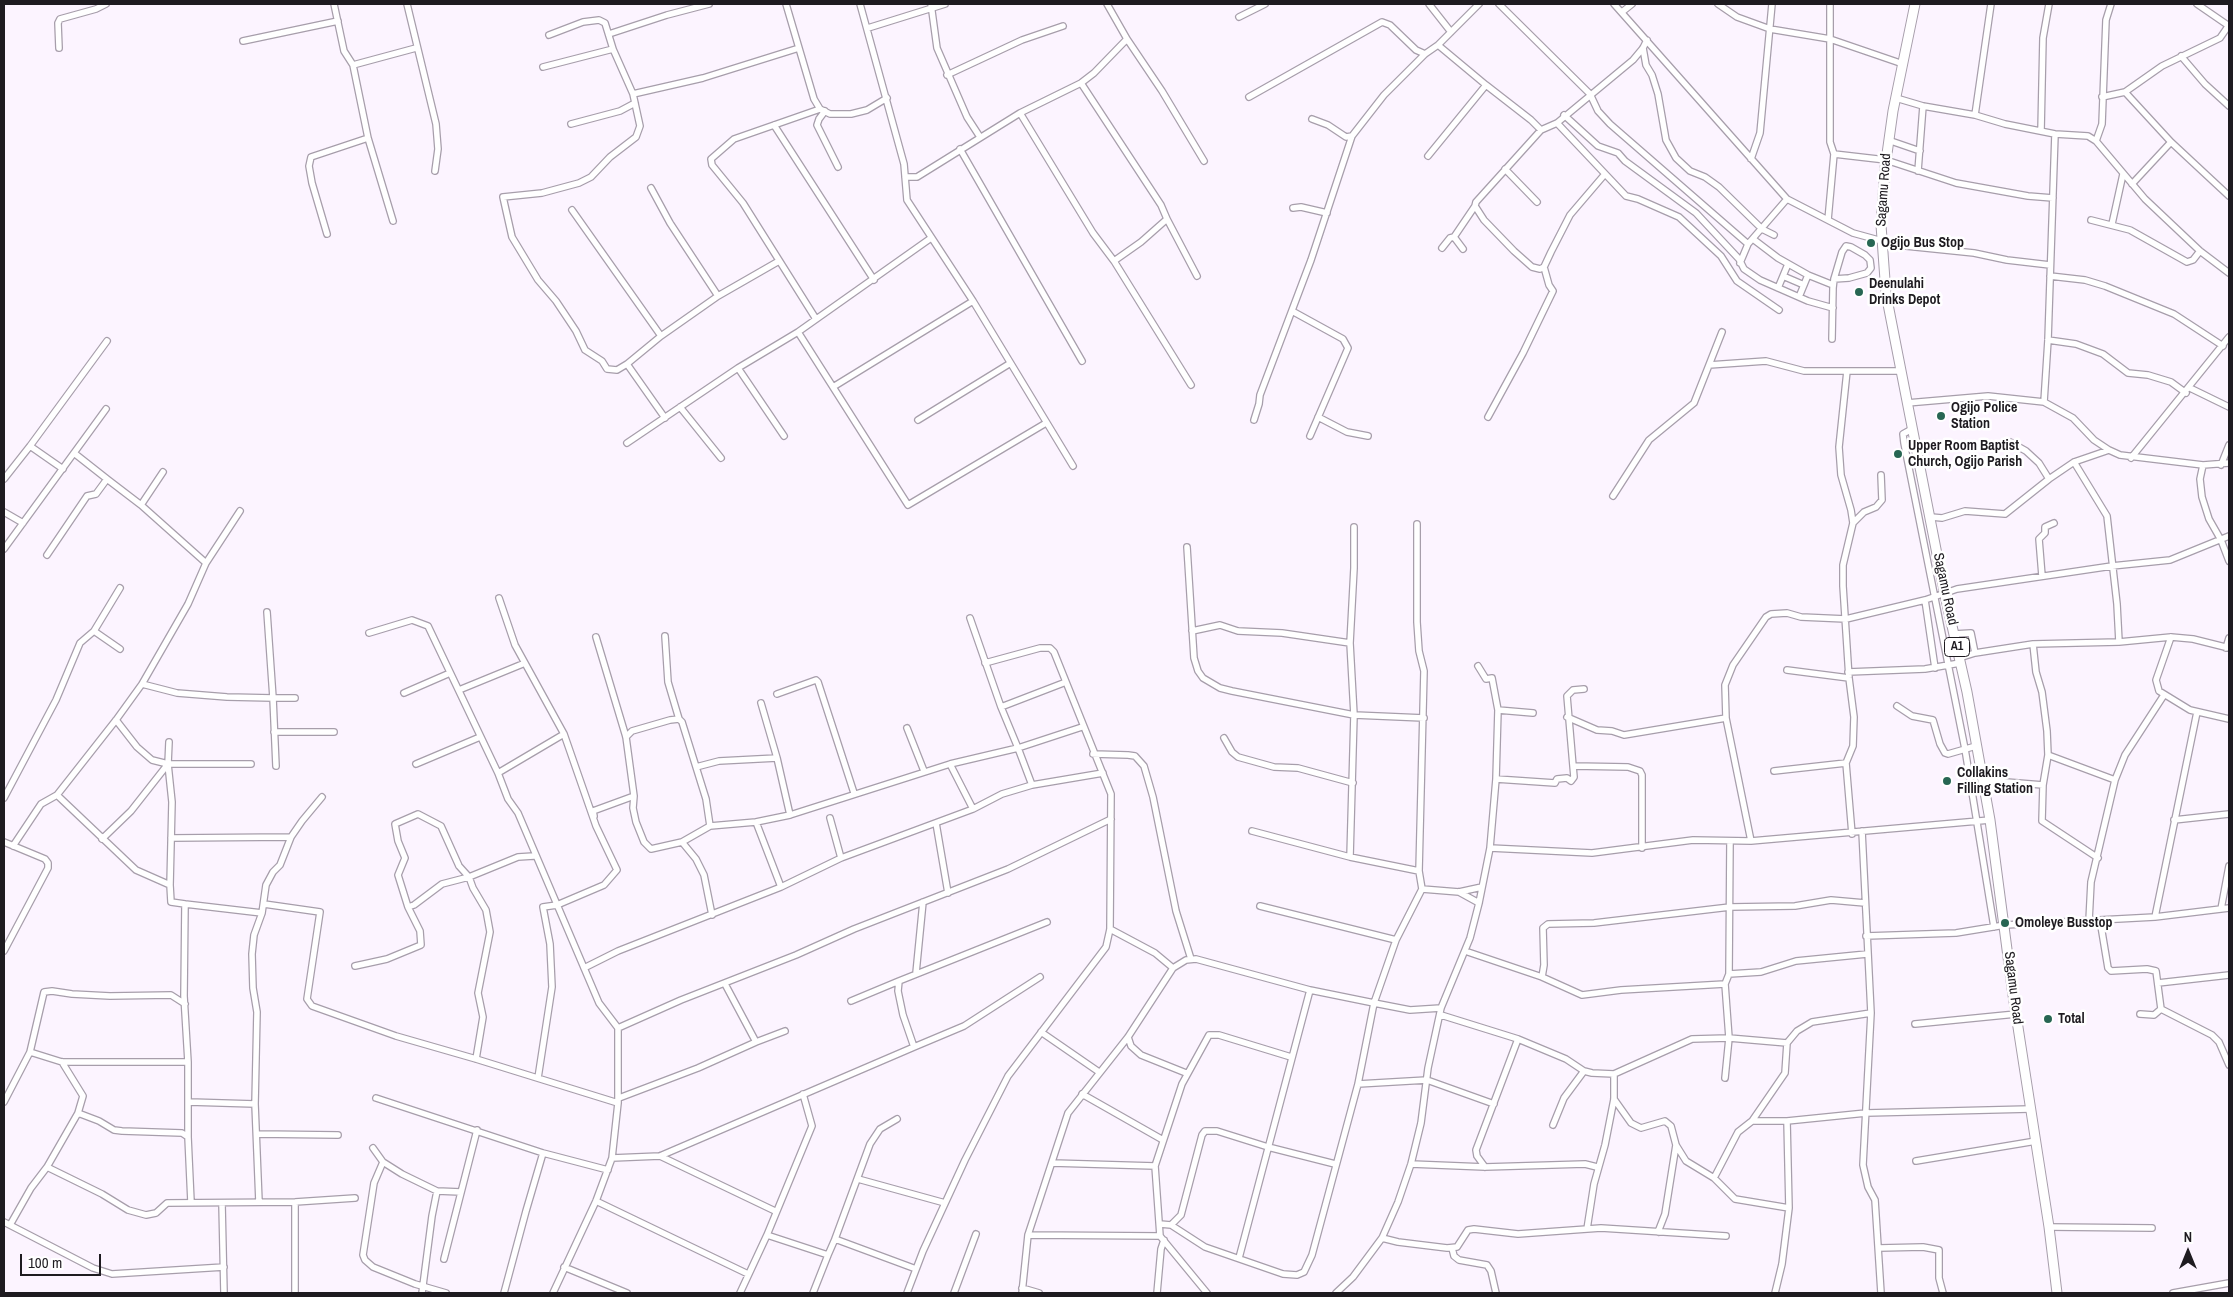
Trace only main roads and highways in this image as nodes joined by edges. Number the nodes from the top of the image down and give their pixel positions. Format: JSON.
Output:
{"nodes":[{"id":1,"x":1915,"y":4,"type":"edge"},
{"id":2,"x":2057,"y":1293,"type":"edge"}],
"edges":[{"from":1,"to":2,"type":"highway","name":"Sagamu Road","number":"A1"}]}
